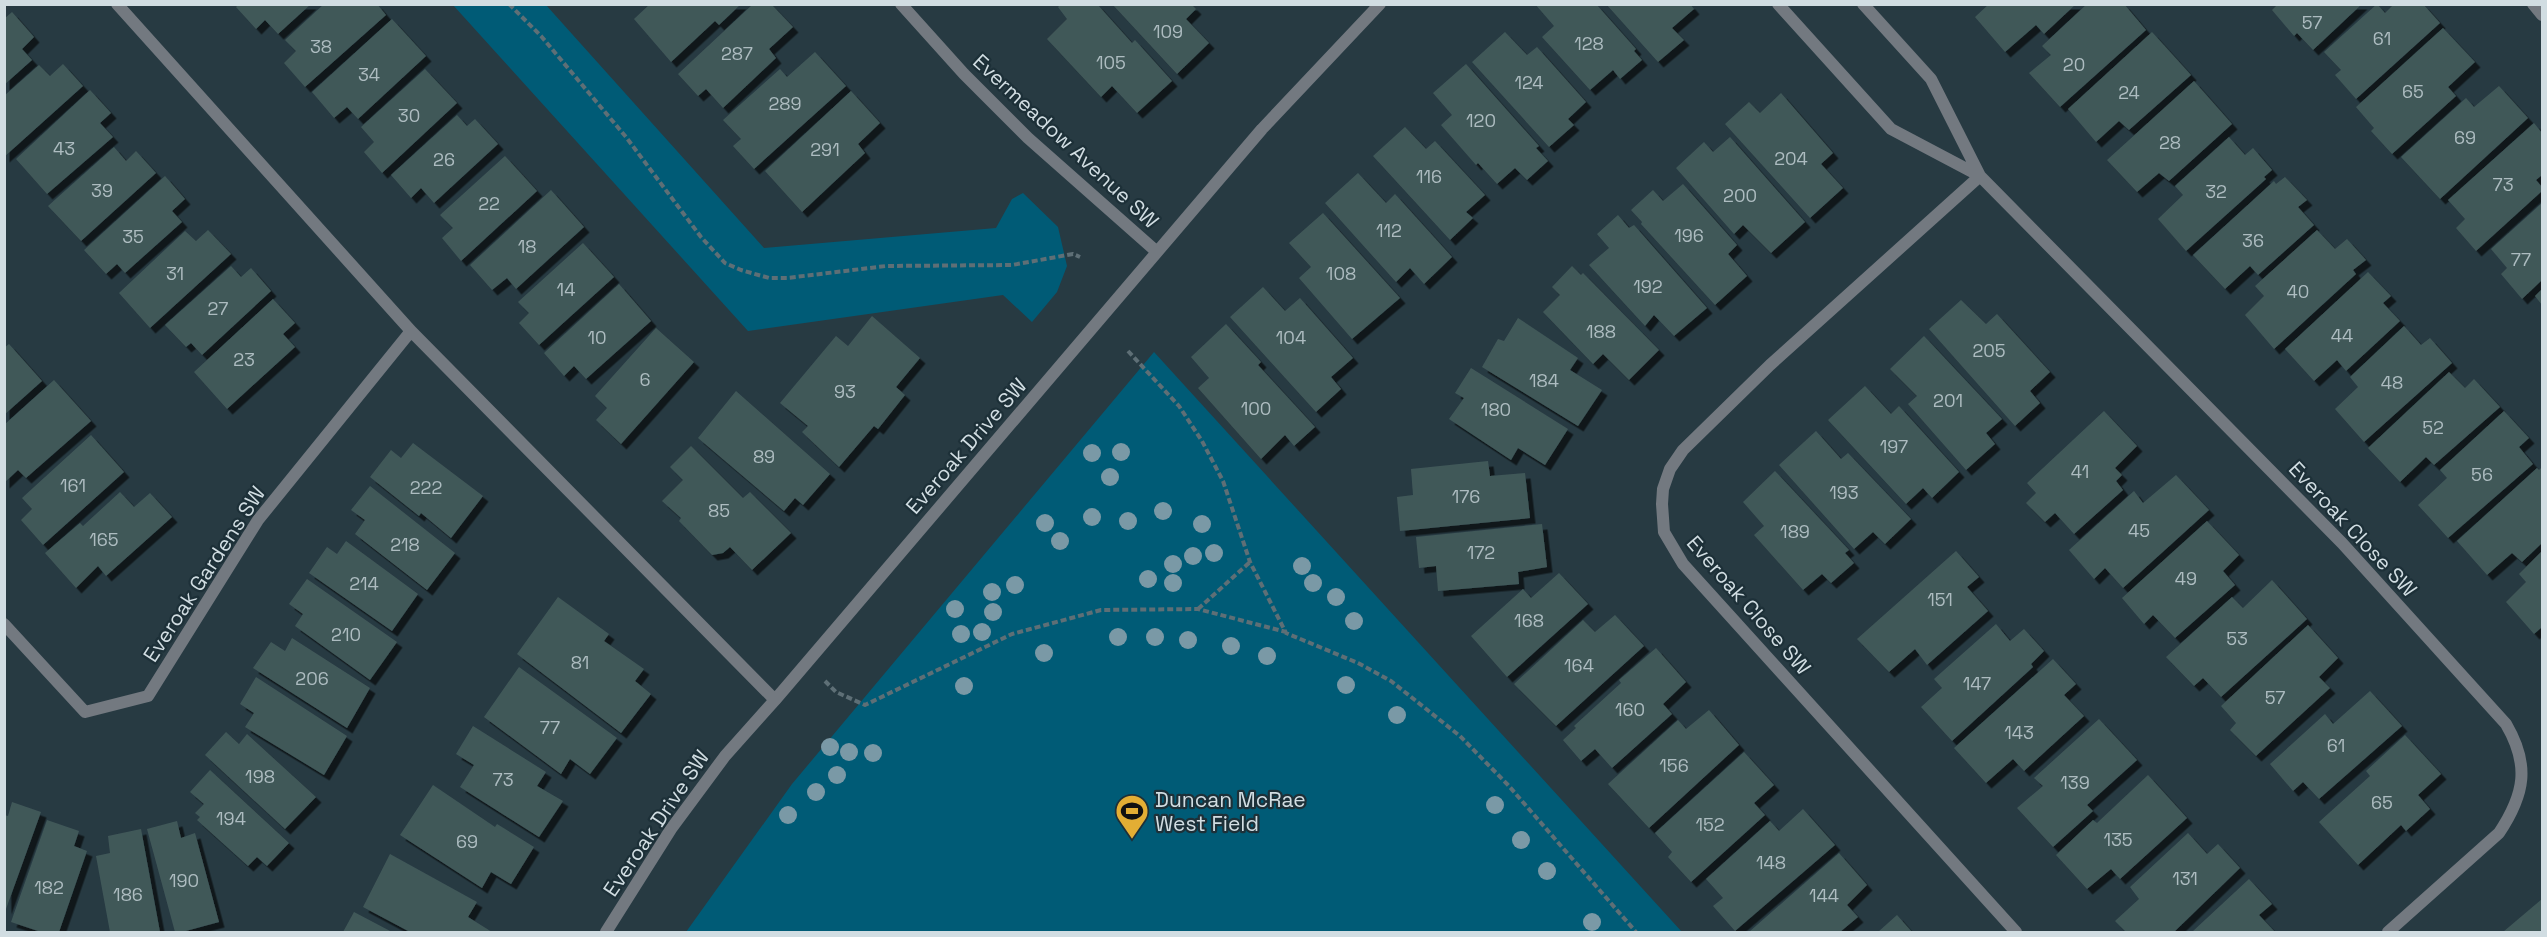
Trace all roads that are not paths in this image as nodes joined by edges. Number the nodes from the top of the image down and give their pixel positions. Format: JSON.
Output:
{"nodes":[{"id":1,"x":117,"y":4,"type":"edge"},
{"id":2,"x":901,"y":4,"type":"edge"},
{"id":3,"x":1380,"y":4,"type":"edge"},
{"id":4,"x":1778,"y":4,"type":"edge"},
{"id":5,"x":1863,"y":4,"type":"edge"},
{"id":6,"x":2533,"y":4,"type":"edge"},
{"id":7,"x":2542,"y":15,"type":"edge"},
{"id":8,"x":1980,"y":176,"type":"junction"},
{"id":9,"x":1157,"y":252,"type":"junction"},
{"id":10,"x":411,"y":331,"type":"junction"},
{"id":11,"x":4,"y":624,"type":"edge"},
{"id":12,"x":775,"y":700,"type":"junction"},
{"id":13,"x":606,"y":933,"type":"edge"},
{"id":14,"x":2016,"y":933,"type":"edge"},
{"id":15,"x":2388,"y":933,"type":"edge"}],
"edges":[{"from":1,"to":10,"type":"street"},
{"from":2,"to":9,"type":"street","name":"Evermeadow Avenue SW"},
{"from":3,"to":9,"type":"street","name":"Everoak Drive SW"},
{"from":4,"to":8,"type":"street","name":"Everoak Close SW"},
{"from":5,"to":8,"type":"street","name":"Everoak Close SW"},
{"from":6,"to":7,"type":"street"},
{"from":8,"to":14,"type":"street","name":"Everoak Close SW"},
{"from":8,"to":15,"type":"street","name":"Everoak Close SW"},
{"from":9,"to":12,"type":"street","name":"Everoak Drive SW"},
{"from":10,"to":11,"type":"street","name":"Everoak Gardens SW"},
{"from":10,"to":12,"type":"street"},
{"from":12,"to":13,"type":"street","name":"Everoak Drive SW"}]}
